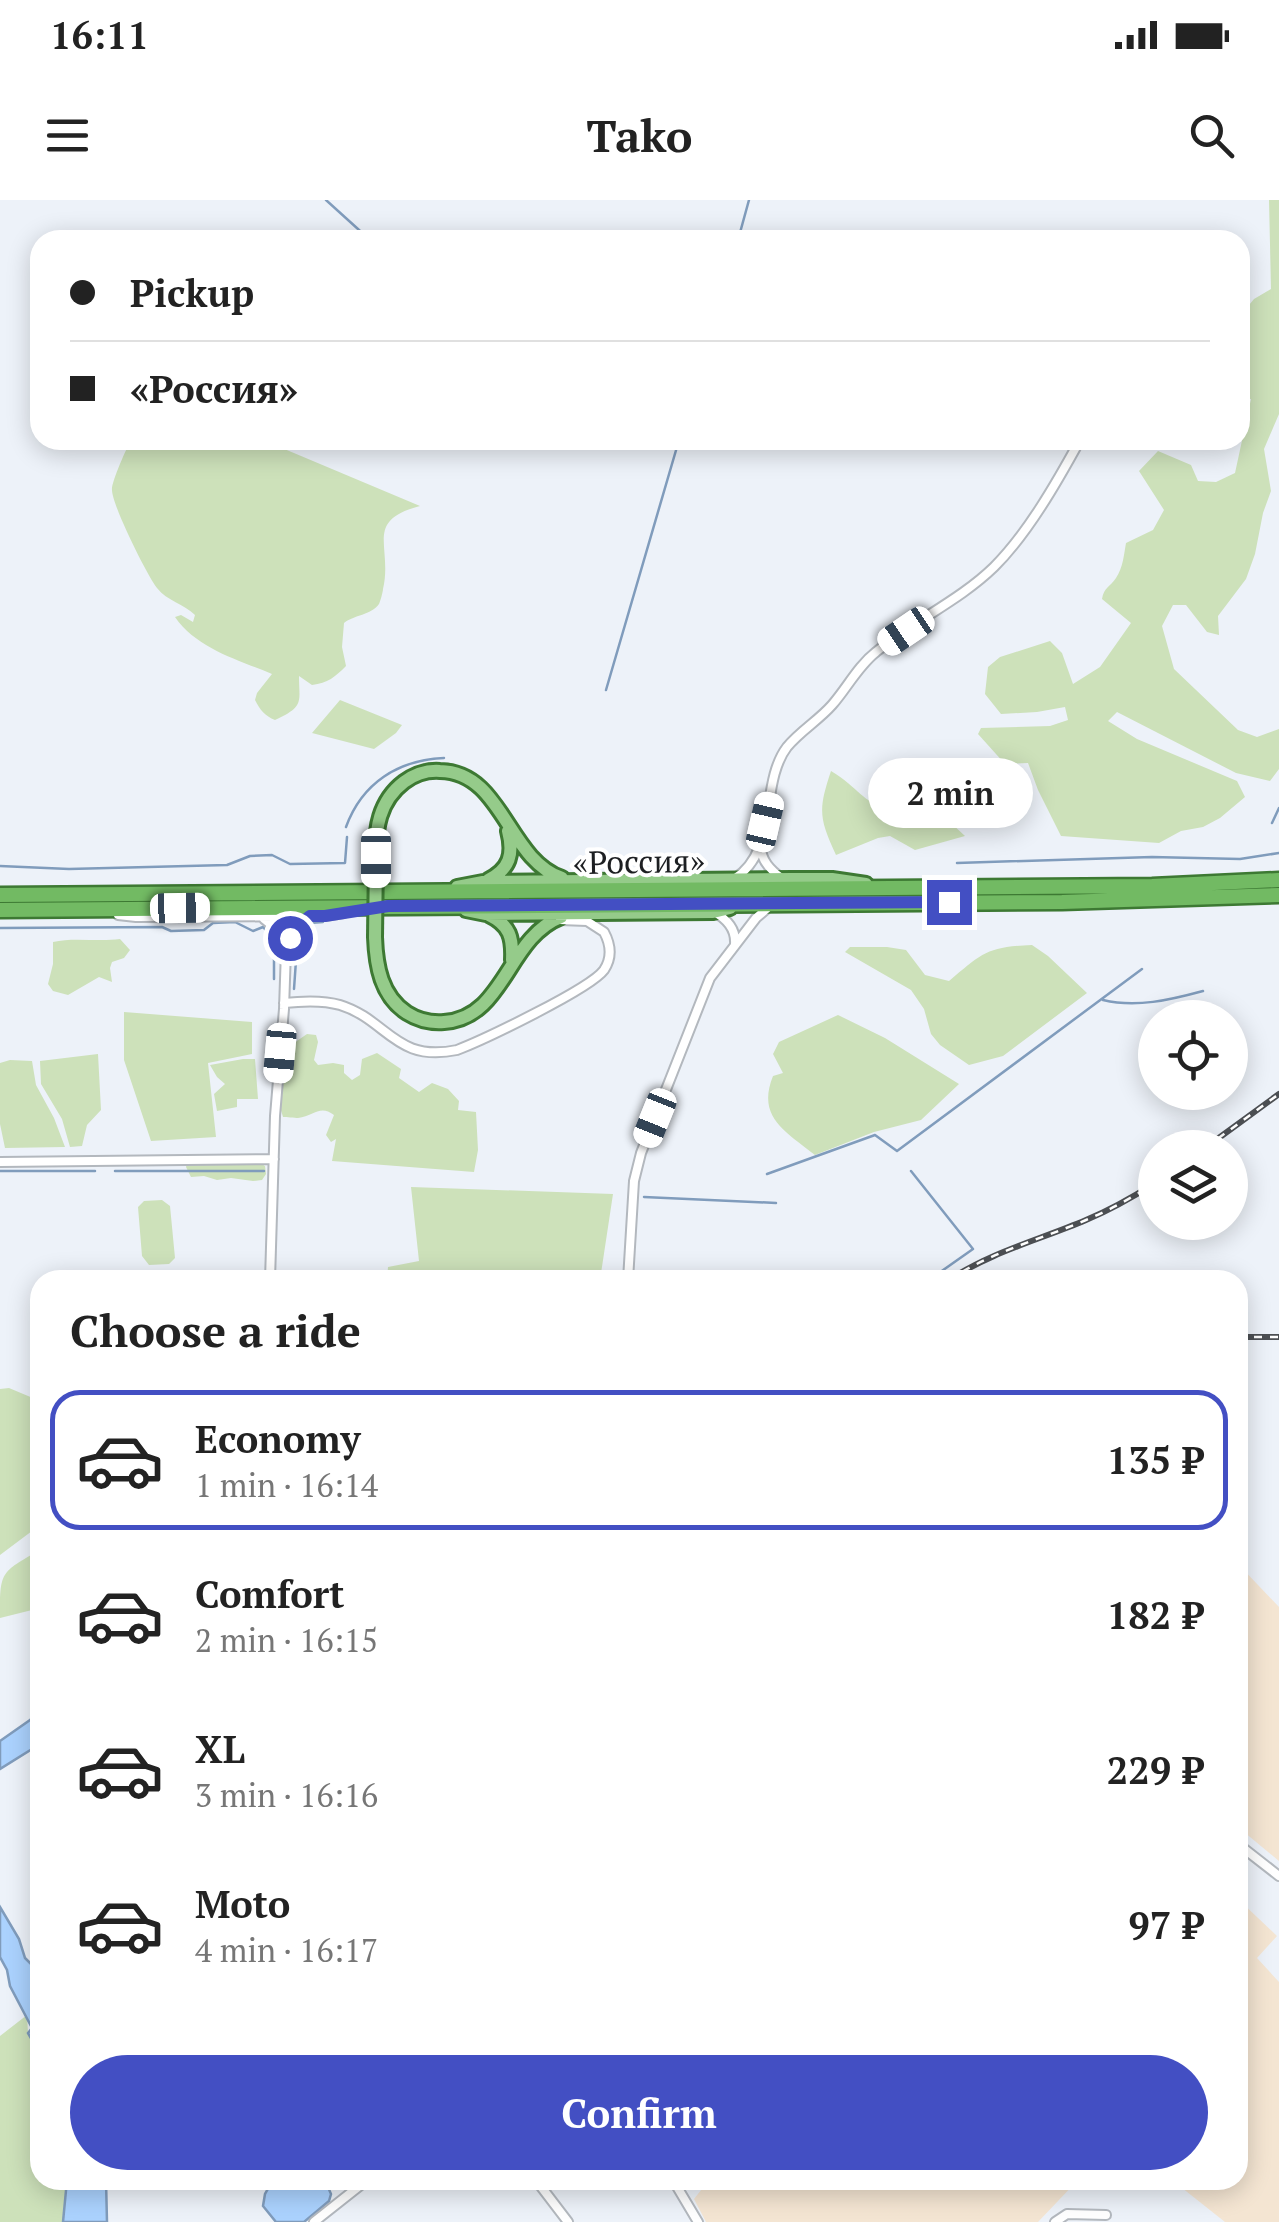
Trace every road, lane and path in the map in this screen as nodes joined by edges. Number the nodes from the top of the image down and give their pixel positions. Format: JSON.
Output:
{"nodes":[{"id":1,"x":1074,"y":450,"type":"edge"},
{"id":2,"x":506,"y":824,"type":"junction"},
{"id":3,"x":760,"y":842,"type":"junction"},
{"id":4,"x":1279,"y":877,"type":"edge"},
{"id":5,"x":733,"y":879,"type":"junction"},
{"id":6,"x":782,"y":879,"type":"junction"},
{"id":7,"x":483,"y":882,"type":"junction"},
{"id":8,"x":576,"y":882,"type":"junction"},
{"id":9,"x":612,"y":882,"type":"junction"},
{"id":10,"x":888,"y":886,"type":"junction"},
{"id":11,"x":668,"y":890,"type":"junction"},
{"id":12,"x":1218,"y":890,"type":"junction"},
{"id":13,"x":0,"y":894,"type":"edge"},
{"id":14,"x":432,"y":898,"type":"junction"},
{"id":15,"x":1279,"y":899,"type":"edge"},
{"id":16,"x":762,"y":902,"type":"junction"},
{"id":17,"x":779,"y":902,"type":"junction"},
{"id":18,"x":388,"y":906,"type":"junction"},
{"id":19,"x":74,"y":909,"type":"junction"},
{"id":20,"x":0,"y":910,"type":"edge"},
{"id":21,"x":713,"y":912,"type":"junction"},
{"id":22,"x":486,"y":914,"type":"junction"},
{"id":23,"x":572,"y":914,"type":"junction"},
{"id":24,"x":259,"y":916,"type":"junction"},
{"id":25,"x":310,"y":916,"type":"junction"},
{"id":26,"x":551,"y":921,"type":"junction"},
{"id":27,"x":734,"y":949,"type":"junction"},
{"id":28,"x":286,"y":950,"type":"junction"},
{"id":29,"x":512,"y":962,"type":"junction"},
{"id":30,"x":284,"y":1002,"type":"junction"},
{"id":31,"x":274,"y":1158,"type":"junction"},
{"id":32,"x":0,"y":1162,"type":"edge"},
{"id":33,"x":270,"y":1270,"type":"edge"},
{"id":34,"x":629,"y":1270,"type":"edge"},
{"id":35,"x":1248,"y":1852,"type":"edge"},
{"id":36,"x":1279,"y":1876,"type":"edge"},
{"id":37,"x":544,"y":2190,"type":"edge"},
{"id":38,"x":679,"y":2190,"type":"edge"},
{"id":39,"x":353,"y":2191,"type":"edge"},
{"id":40,"x":1106,"y":2215,"type":"dead end"},
{"id":41,"x":314,"y":2222,"type":"edge"},
{"id":42,"x":568,"y":2222,"type":"edge"},
{"id":43,"x":698,"y":2222,"type":"edge"},
{"id":44,"x":1056,"y":2222,"type":"edge"}],
"edges":[{"from":1,"to":3,"type":"street"},
{"from":2,"to":7,"type":"main road"},
{"from":2,"to":8,"type":"main road"},
{"from":2,"to":29,"type":"main road","bridge":true},
{"from":3,"to":5,"type":"street"},
{"from":3,"to":6,"type":"street"},
{"from":4,"to":12,"type":"highway","name":"«Россия»"},
{"from":5,"to":6,"type":"main road"},
{"from":5,"to":9,"type":"main road"},
{"from":6,"to":10,"type":"main road"},
{"from":7,"to":8,"type":"main road"},
{"from":7,"to":14,"type":"main road"},
{"from":8,"to":9,"type":"main road"},
{"from":9,"to":11,"type":"main road"},
{"from":10,"to":11,"type":"highway","name":"«Россия»"},
{"from":10,"to":12,"type":"highway","name":"«Россия»"},
{"from":11,"to":14,"type":"highway","name":"«Россия»"},
{"from":12,"to":15,"type":"highway","name":"«Россия»"},
{"from":12,"to":17,"type":"highway","name":"«Россия»"},
{"from":13,"to":14,"type":"highway","name":"«Россия»"},
{"from":14,"to":16,"type":"highway","name":"«Россия»"},
{"from":14,"to":18,"type":"highway","name":"«Россия»"},
{"from":14,"to":22,"type":"main road"},
{"from":16,"to":17,"type":"highway","name":"«Россия»"},
{"from":16,"to":21,"type":"main road"},
{"from":17,"to":27,"type":"street"},
{"from":18,"to":19,"type":"highway","name":"«Россия»"},
{"from":18,"to":25,"type":"street"},
{"from":19,"to":20,"type":"highway","name":"«Россия»"},
{"from":19,"to":24,"type":"street"},
{"from":21,"to":23,"type":"main road"},
{"from":21,"to":27,"type":"street"},
{"from":22,"to":23,"type":"main road"},
{"from":22,"to":29,"type":"main road"},
{"from":23,"to":26,"type":"main road"},
{"from":24,"to":25,"type":"street"},
{"from":24,"to":28,"type":"street"},
{"from":25,"to":28,"type":"street"},
{"from":26,"to":29,"type":"main road"},
{"from":26,"to":30,"type":"street"},
{"from":27,"to":34,"type":"street"},
{"from":28,"to":30,"type":"street"},
{"from":30,"to":31,"type":"street"},
{"from":31,"to":32,"type":"street"},
{"from":31,"to":33,"type":"street"},
{"from":35,"to":36,"type":"street"},
{"from":37,"to":42,"type":"street"},
{"from":38,"to":43,"type":"street"},
{"from":39,"to":41,"type":"street"},
{"from":40,"to":44,"type":"street"}]}
